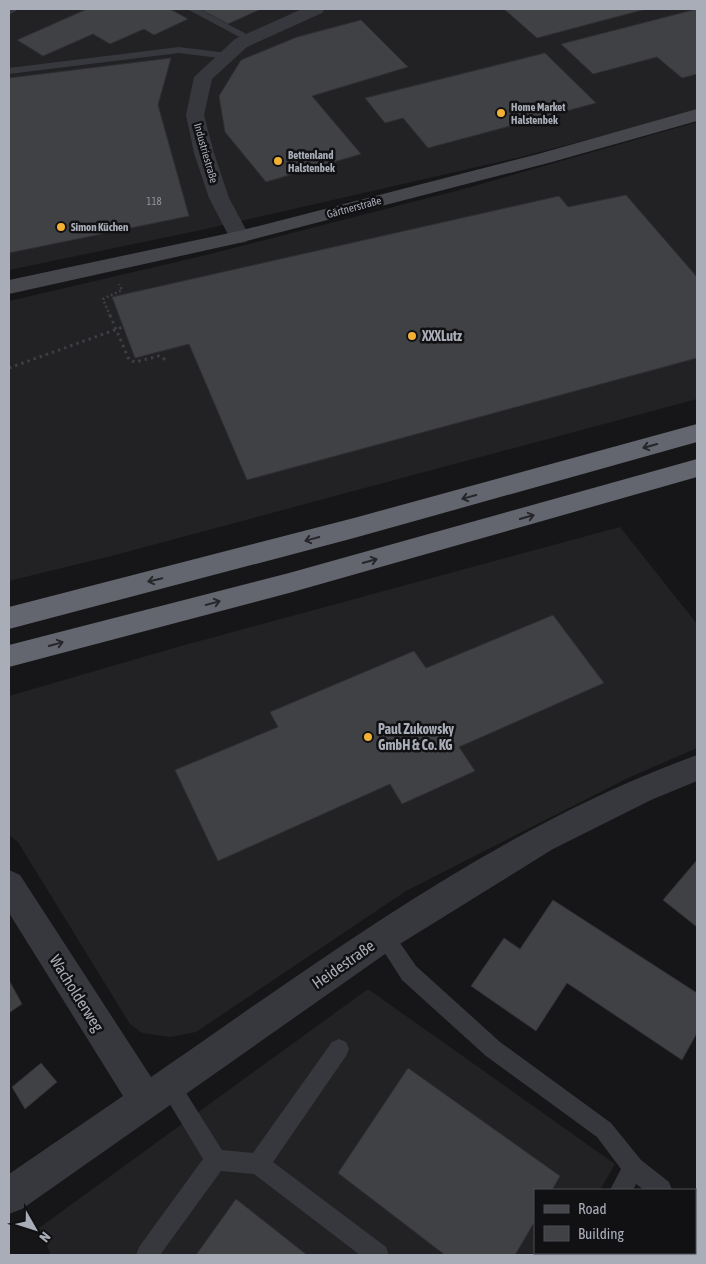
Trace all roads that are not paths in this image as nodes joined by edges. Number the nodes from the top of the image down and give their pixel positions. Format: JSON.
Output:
{"nodes":[{"id":1,"x":14,"y":9,"type":"edge"},
{"id":2,"x":192,"y":9,"type":"edge"},
{"id":3,"x":316,"y":9,"type":"edge"},
{"id":4,"x":9,"y":12,"type":"edge"},
{"id":5,"x":251,"y":39,"type":"junction"},
{"id":6,"x":227,"y":56,"type":"junction"},
{"id":7,"x":9,"y":71,"type":"edge"},
{"id":8,"x":697,"y":115,"type":"edge"},
{"id":9,"x":239,"y":237,"type":"junction"},
{"id":10,"x":9,"y":287,"type":"edge"},
{"id":11,"x":697,"y":433,"type":"edge"},
{"id":12,"x":697,"y":468,"type":"edge"},
{"id":13,"x":9,"y":618,"type":"edge"},
{"id":14,"x":9,"y":656,"type":"edge"},
{"id":15,"x":697,"y":768,"type":"edge"},
{"id":16,"x":9,"y":885,"type":"edge"},
{"id":17,"x":384,"y":936,"type":"junction"},
{"id":18,"x":339,"y":1049,"type":"dead end"},
{"id":19,"x":157,"y":1092,"type":"junction"},
{"id":20,"x":216,"y":1160,"type":"junction"},
{"id":21,"x":258,"y":1164,"type":"junction"},
{"id":22,"x":633,"y":1168,"type":"junction"},
{"id":23,"x":622,"y":1189,"type":"edge"},
{"id":24,"x":660,"y":1189,"type":"edge"},
{"id":25,"x":9,"y":1196,"type":"edge"},
{"id":26,"x":148,"y":1255,"type":"edge"},
{"id":27,"x":378,"y":1255,"type":"edge"}],
"edges":[{"from":1,"to":4,"type":"lane"},
{"from":2,"to":5,"type":"lane"},
{"from":3,"to":5,"type":"street","name":"Industriestraße"},
{"from":5,"to":6,"type":"street","name":"Industriestraße"},
{"from":6,"to":7,"type":"lane"},
{"from":6,"to":9,"type":"street","name":"Industriestraße"},
{"from":8,"to":9,"type":"street","name":"Gärtnerstraße"},
{"from":9,"to":10,"type":"street","name":"Gärtnerstraße"},
{"from":11,"to":13,"type":"highway","one_way":true},
{"from":14,"to":12,"type":"highway","one_way":true},
{"from":15,"to":17,"type":"street","name":"Heidestraße"},
{"from":16,"to":19,"type":"street","name":"Wacholderweg"},
{"from":17,"to":19,"type":"street","name":"Heidestraße"},
{"from":17,"to":22,"type":"lane"},
{"from":18,"to":21,"type":"lane"},
{"from":19,"to":20,"type":"lane"},
{"from":19,"to":25,"type":"street","name":"Heidestraße"},
{"from":20,"to":21,"type":"lane"},
{"from":20,"to":26,"type":"lane"},
{"from":21,"to":27,"type":"lane"},
{"from":22,"to":23,"type":"lane"},
{"from":22,"to":24,"type":"lane"}]}
